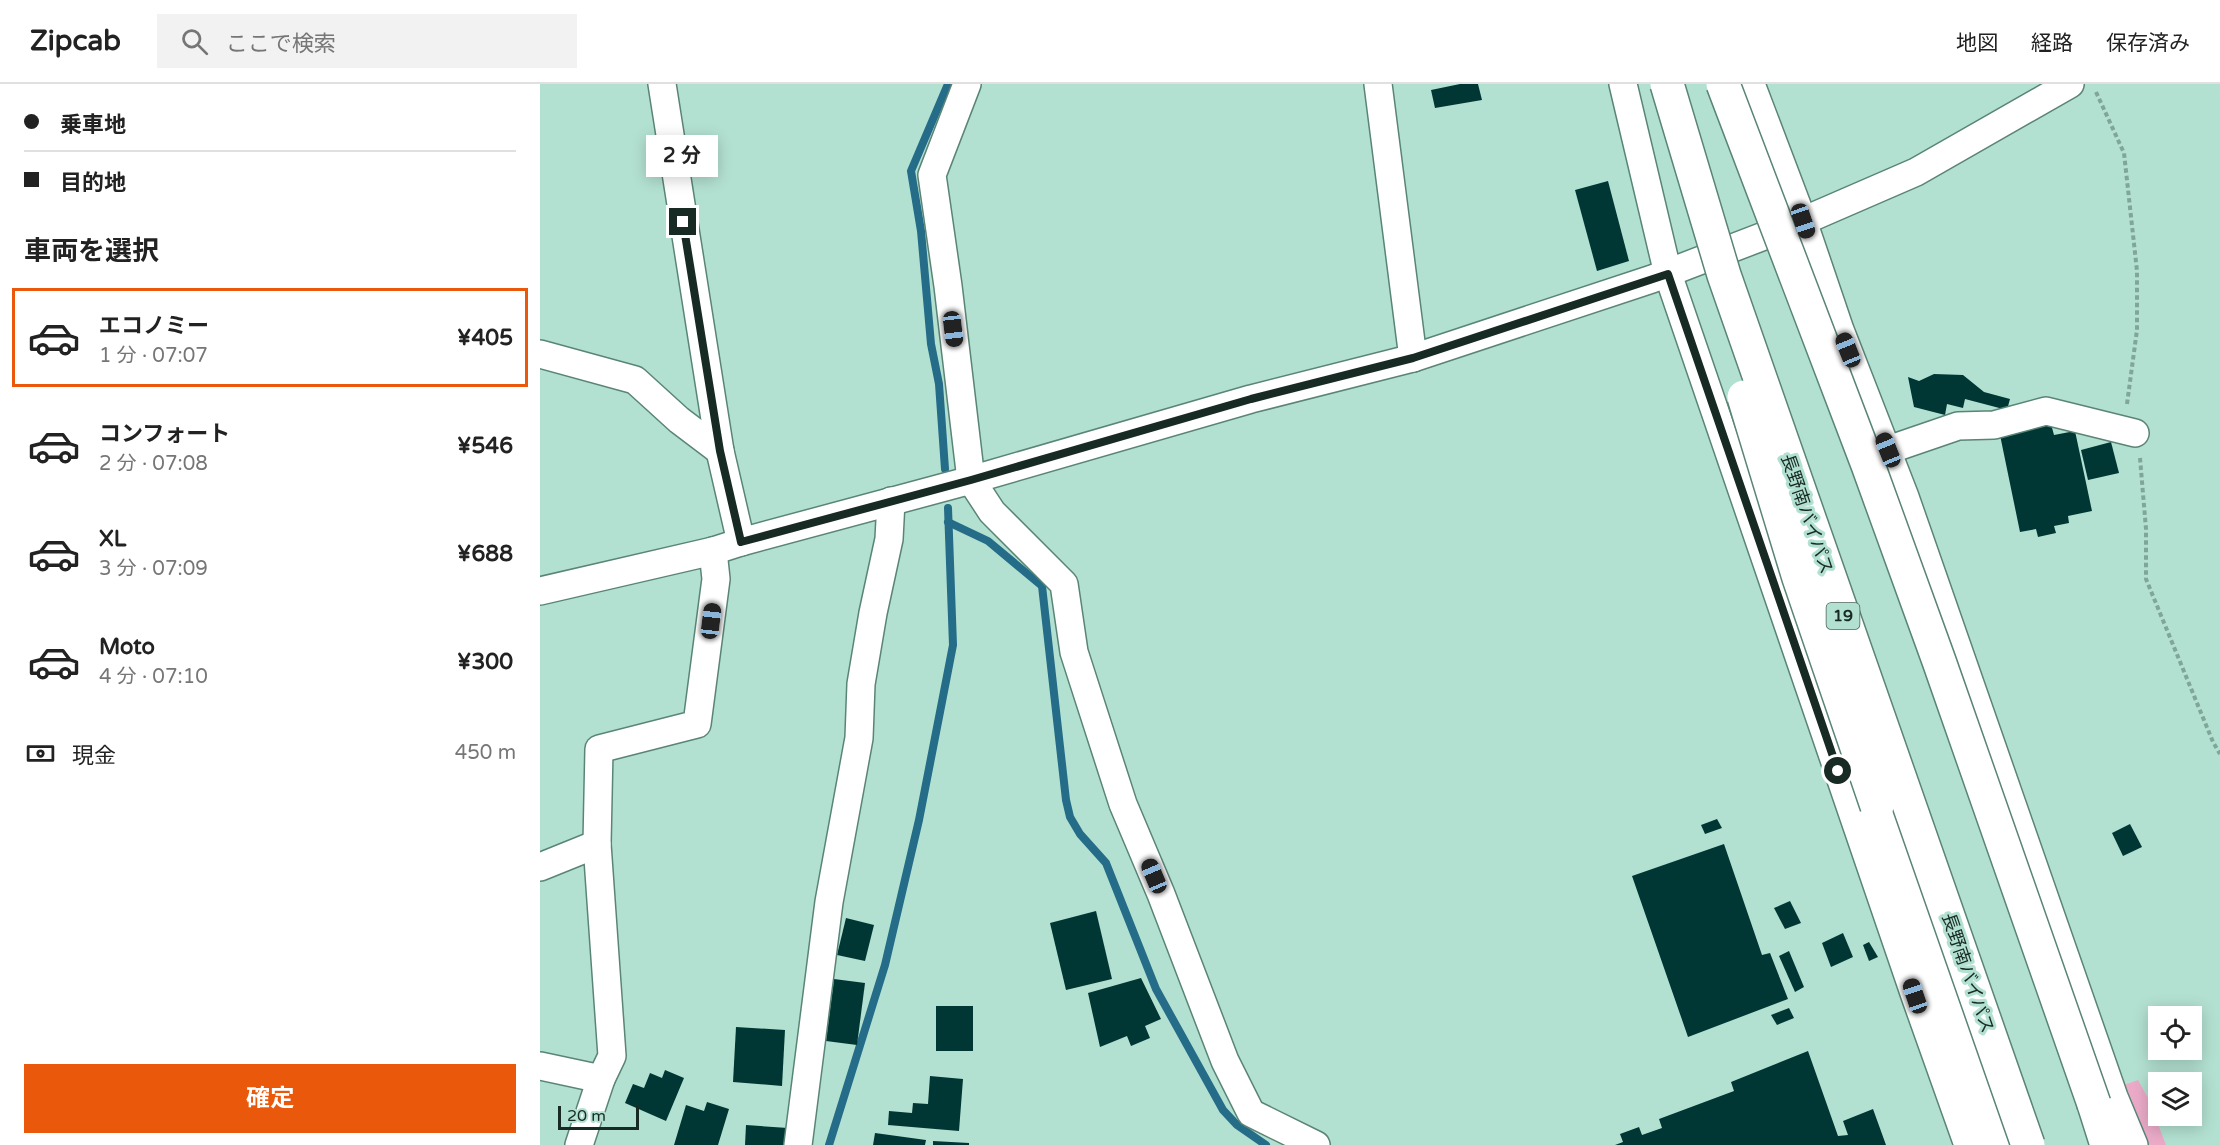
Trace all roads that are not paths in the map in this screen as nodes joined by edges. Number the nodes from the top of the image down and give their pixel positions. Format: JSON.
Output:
{"nodes":[{"id":1,"x":662,"y":84,"type":"edge"},
{"id":2,"x":967,"y":84,"type":"edge"},
{"id":3,"x":1378,"y":84,"type":"edge"},
{"id":4,"x":1623,"y":84,"type":"edge"},
{"id":5,"x":1666,"y":84,"type":"edge"},
{"id":6,"x":1684,"y":84,"type":"edge"},
{"id":7,"x":1723,"y":84,"type":"edge"},
{"id":8,"x":1751,"y":84,"type":"edge"},
{"id":9,"x":2070,"y":84,"type":"edge"},
{"id":10,"x":1803,"y":221,"type":"junction"},
{"id":11,"x":1668,"y":274,"type":"junction"},
{"id":12,"x":540,"y":354,"type":"edge"},
{"id":13,"x":1413,"y":358,"type":"junction"},
{"id":14,"x":2135,"y":434,"type":"dead end"},
{"id":15,"x":1888,"y":450,"type":"junction"},
{"id":16,"x":720,"y":451,"type":"junction"},
{"id":17,"x":971,"y":480,"type":"junction"},
{"id":18,"x":891,"y":501,"type":"junction"},
{"id":19,"x":741,"y":542,"type":"junction"},
{"id":20,"x":713,"y":551,"type":"junction"},
{"id":21,"x":540,"y":591,"type":"edge"},
{"id":22,"x":597,"y":844,"type":"junction"},
{"id":23,"x":540,"y":867,"type":"edge"},
{"id":24,"x":540,"y":1066,"type":"edge"},
{"id":25,"x":600,"y":1079,"type":"junction"},
{"id":26,"x":579,"y":1145,"type":"edge"},
{"id":27,"x":798,"y":1145,"type":"edge"},
{"id":28,"x":1316,"y":1145,"type":"edge"},
{"id":29,"x":1968,"y":1145,"type":"edge"},
{"id":30,"x":1995,"y":1145,"type":"edge"},
{"id":31,"x":2028,"y":1145,"type":"edge"},
{"id":32,"x":2043,"y":1145,"type":"edge"},
{"id":33,"x":2108,"y":1145,"type":"edge"},
{"id":34,"x":2134,"y":1145,"type":"edge"}],
"edges":[{"from":1,"to":16,"type":"street"},
{"from":2,"to":17,"type":"street"},
{"from":3,"to":13,"type":"street"},
{"from":4,"to":11,"type":"street"},
{"from":5,"to":30,"type":"highway","number":"19","bridge":true},
{"from":5,"to":31,"type":"highway","name":"長野南バイパス","number":"19","bridge":true},
{"from":6,"to":32,"type":"highway","name":"長野南バイパス","number":"19"},
{"from":7,"to":33,"type":"highway","bridge":true},
{"from":8,"to":10,"type":"street"},
{"from":9,"to":10,"type":"street"},
{"from":10,"to":11,"type":"street"},
{"from":10,"to":15,"type":"street"},
{"from":11,"to":13,"type":"street"},
{"from":11,"to":29,"type":"street"},
{"from":12,"to":16,"type":"street"},
{"from":13,"to":17,"type":"street"},
{"from":14,"to":15,"type":"street"},
{"from":15,"to":34,"type":"street"},
{"from":16,"to":19,"type":"street"},
{"from":17,"to":18,"type":"street"},
{"from":17,"to":28,"type":"street"},
{"from":18,"to":19,"type":"street"},
{"from":18,"to":27,"type":"street"},
{"from":19,"to":20,"type":"street"},
{"from":20,"to":21,"type":"street"},
{"from":20,"to":22,"type":"street"},
{"from":22,"to":23,"type":"street"},
{"from":22,"to":25,"type":"street"},
{"from":24,"to":25,"type":"street"},
{"from":25,"to":26,"type":"street"}]}
